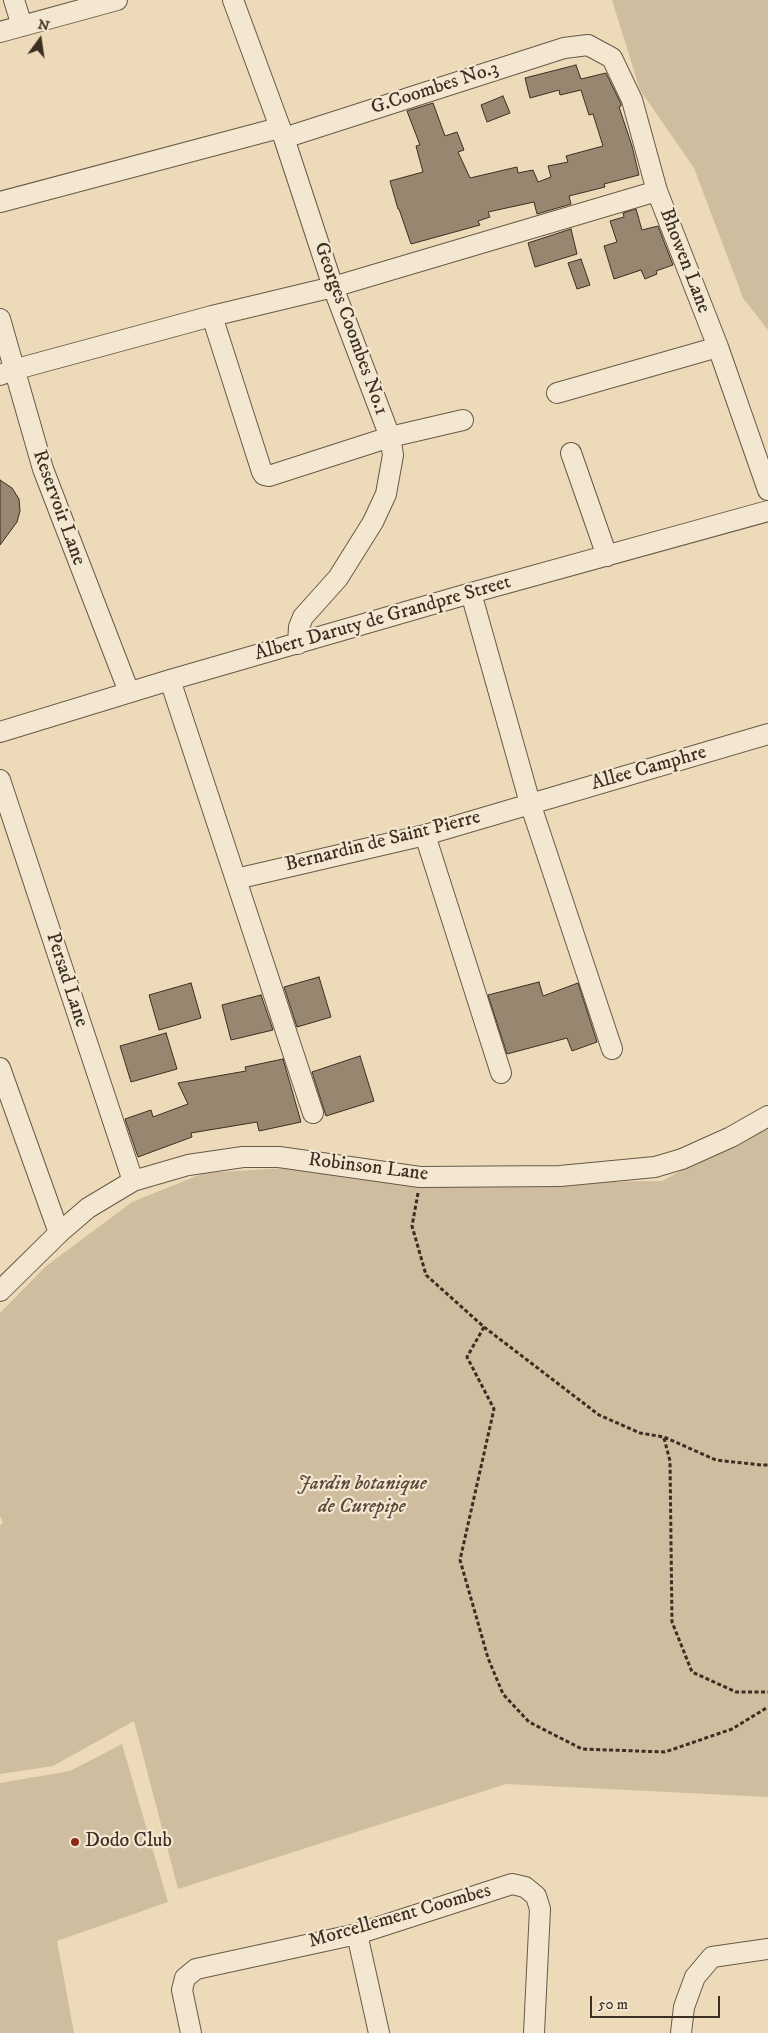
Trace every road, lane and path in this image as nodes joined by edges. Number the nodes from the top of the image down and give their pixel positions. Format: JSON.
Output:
{"nodes":[{"id":1,"x":14,"y":0,"type":"edge"},
{"id":2,"x":117,"y":0,"type":"edge"},
{"id":3,"x":233,"y":0,"type":"edge"},
{"id":4,"x":22,"y":26,"type":"junction"},
{"id":5,"x":0,"y":32,"type":"edge"},
{"id":6,"x":588,"y":45,"type":"joint"},
{"id":7,"x":282,"y":133,"type":"junction"},
{"id":8,"x":657,"y":191,"type":"junction"},
{"id":9,"x":0,"y":202,"type":"edge"},
{"id":10,"x":333,"y":287,"type":"junction"},
{"id":11,"x":212,"y":316,"type":"junction"},
{"id":12,"x":0,"y":319,"type":"edge"},
{"id":13,"x":718,"y":347,"type":"junction"},
{"id":14,"x":6,"y":372,"type":"edge"},
{"id":15,"x":557,"y":393,"type":"dead end"},
{"id":16,"x":463,"y":420,"type":"dead end"},
{"id":17,"x":390,"y":437,"type":"junction"},
{"id":18,"x":570,"y":453,"type":"dead end"},
{"id":19,"x":768,"y":490,"type":"edge"},
{"id":20,"x":768,"y":511,"type":"edge"},
{"id":21,"x":607,"y":556,"type":"junction"},
{"id":22,"x":471,"y":593,"type":"junction"},
{"id":23,"x":298,"y":644,"type":"junction"},
{"id":24,"x":170,"y":680,"type":"junction"},
{"id":25,"x":129,"y":692,"type":"junction"},
{"id":26,"x":0,"y":732,"type":"edge"},
{"id":27,"x":768,"y":734,"type":"edge"},
{"id":28,"x":0,"y":780,"type":"edge"},
{"id":29,"x":530,"y":803,"type":"junction"},
{"id":30,"x":425,"y":835,"type":"junction"},
{"id":31,"x":236,"y":879,"type":"junction"},
{"id":32,"x":612,"y":1049,"type":"dead end"},
{"id":33,"x":0,"y":1068,"type":"edge"},
{"id":34,"x":501,"y":1073,"type":"dead end"},
{"id":35,"x":313,"y":1113,"type":"dead end"},
{"id":36,"x":768,"y":1116,"type":"edge"},
{"id":37,"x":420,"y":1177,"type":"junction"},
{"id":38,"x":133,"y":1180,"type":"junction"},
{"id":39,"x":59,"y":1233,"type":"junction"},
{"id":40,"x":0,"y":1291,"type":"edge"},
{"id":41,"x":484,"y":1327,"type":"junction"},
{"id":42,"x":664,"y":1437,"type":"junction"},
{"id":43,"x":768,"y":1464,"type":"edge"},
{"id":44,"x":768,"y":1692,"type":"edge"},
{"id":45,"x":768,"y":1707,"type":"edge"},
{"id":46,"x":357,"y":1934,"type":"junction"},
{"id":47,"x":768,"y":1949,"type":"edge"},
{"id":48,"x":191,"y":2033,"type":"edge"},
{"id":49,"x":379,"y":2033,"type":"edge"},
{"id":50,"x":534,"y":2033,"type":"edge"},
{"id":51,"x":682,"y":2033,"type":"edge"}],
"edges":[{"from":1,"to":4,"type":"street"},
{"from":2,"to":4,"type":"street"},
{"from":3,"to":7,"type":"street","name":"Georges Coombes No.1"},
{"from":4,"to":5,"type":"street"},
{"from":6,"to":7,"type":"street","name":"G.Coombes No.3"},
{"from":6,"to":8,"type":"street","name":"Bhowen Lane"},
{"from":7,"to":9,"type":"street"},
{"from":7,"to":10,"type":"street","name":"Georges Coombes No.1"},
{"from":8,"to":10,"type":"street"},
{"from":8,"to":13,"type":"street","name":"Bhowen Lane"},
{"from":10,"to":11,"type":"street"},
{"from":10,"to":17,"type":"street","name":"Georges Coombes No.1"},
{"from":11,"to":14,"type":"street"},
{"from":11,"to":17,"type":"street"},
{"from":12,"to":14,"type":"street","name":"Reservoir Lane"},
{"from":13,"to":15,"type":"street"},
{"from":13,"to":19,"type":"street","name":"Bhowen Lane"},
{"from":14,"to":25,"type":"street","name":"Reservoir Lane"},
{"from":16,"to":17,"type":"street"},
{"from":17,"to":23,"type":"street","name":"Georges Coombes No.1"},
{"from":18,"to":21,"type":"street"},
{"from":20,"to":21,"type":"street","name":"Albert Daruty de Grandpre Street"},
{"from":21,"to":22,"type":"street","name":"Albert Daruty de Grandpre Street"},
{"from":22,"to":23,"type":"street","name":"Albert Daruty de Grandpre Street"},
{"from":22,"to":29,"type":"street"},
{"from":23,"to":24,"type":"street","name":"Albert Daruty de Grandpre Street"},
{"from":24,"to":25,"type":"street","name":"Albert Daruty de Grandpre Street"},
{"from":24,"to":31,"type":"street"},
{"from":25,"to":26,"type":"street","name":"Albert Daruty de Grandpre Street"},
{"from":27,"to":29,"type":"street","name":"Allee Camphre"},
{"from":28,"to":38,"type":"street","name":"Persad Lane"},
{"from":29,"to":30,"type":"street","name":"Bernardin de Saint Pierre"},
{"from":29,"to":32,"type":"street"},
{"from":30,"to":31,"type":"street","name":"Bernardin de Saint Pierre"},
{"from":30,"to":34,"type":"street"},
{"from":31,"to":35,"type":"street"},
{"from":33,"to":39,"type":"street"},
{"from":36,"to":37,"type":"street","name":"Robinson Lane"},
{"from":37,"to":38,"type":"street","name":"Robinson Lane"},
{"from":37,"to":41,"type":"path"},
{"from":38,"to":39,"type":"street","name":"Robinson Lane"},
{"from":39,"to":40,"type":"street","name":"Robinson Lane"},
{"from":41,"to":42,"type":"path"},
{"from":41,"to":45,"type":"path"},
{"from":42,"to":43,"type":"path"},
{"from":42,"to":44,"type":"path"},
{"from":46,"to":48,"type":"street","name":"Morcellement Coombes"},
{"from":46,"to":49,"type":"street"},
{"from":46,"to":50,"type":"street","name":"Morcellement Coombes"},
{"from":47,"to":51,"type":"street"}]}
